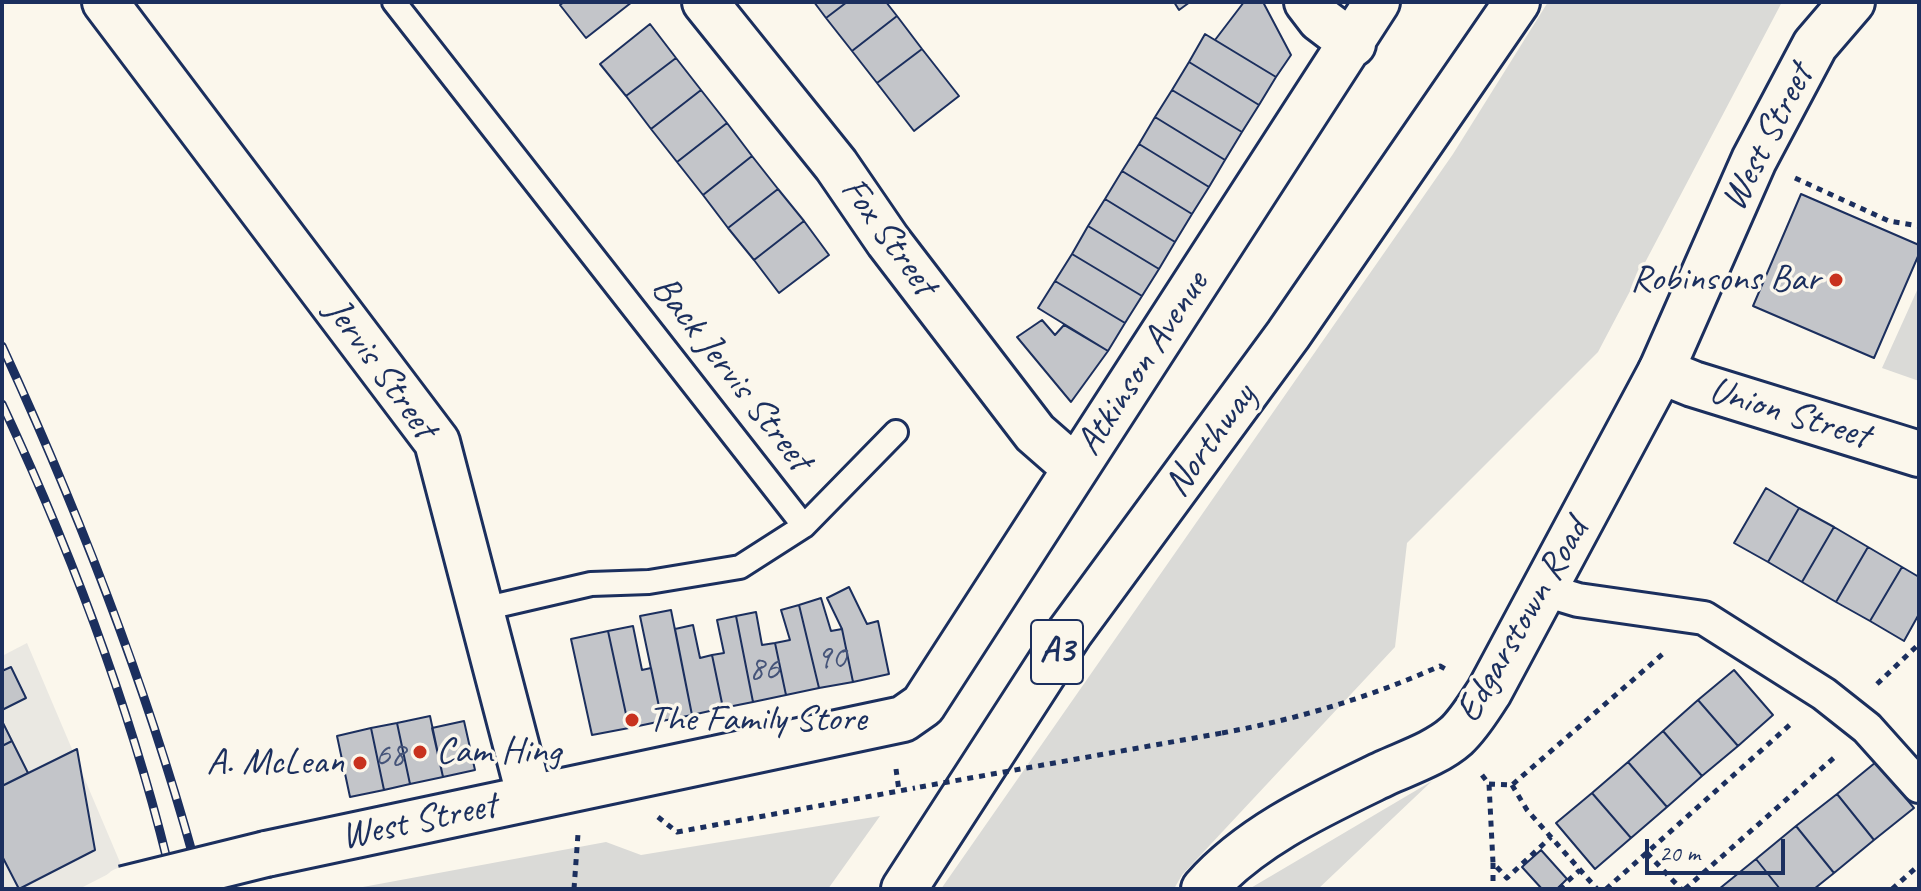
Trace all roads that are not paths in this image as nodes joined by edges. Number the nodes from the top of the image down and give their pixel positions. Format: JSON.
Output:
{"nodes":[{"id":1,"x":105,"y":2,"type":"edge"},
{"id":2,"x":394,"y":2,"type":"edge"},
{"id":3,"x":705,"y":2,"type":"edge"},
{"id":4,"x":1307,"y":2,"type":"edge"},
{"id":5,"x":1377,"y":2,"type":"edge"},
{"id":6,"x":1517,"y":2,"type":"edge"},
{"id":7,"x":1852,"y":2,"type":"edge"},
{"id":8,"x":1353,"y":44,"type":"junction"},
{"id":9,"x":1661,"y":371,"type":"junction"},
{"id":10,"x":896,"y":432,"type":"dead end"},
{"id":11,"x":1919,"y":454,"type":"edge"},
{"id":12,"x":1075,"y":468,"type":"junction"},
{"id":13,"x":804,"y":526,"type":"junction"},
{"id":14,"x":1545,"y":590,"type":"junction"},
{"id":15,"x":483,"y":609,"type":"junction"},
{"id":16,"x":903,"y":719,"type":"joint"},
{"id":17,"x":1919,"y":786,"type":"edge"},
{"id":18,"x":530,"y":798,"type":"junction"},
{"id":19,"x":904,"y":887,"type":"edge"},
{"id":20,"x":124,"y":889,"type":"edge"},
{"id":21,"x":1204,"y":889,"type":"edge"}],
"edges":[{"from":1,"to":15,"type":"main road","name":"Jervis Street"},
{"from":2,"to":13,"type":"lane","name":"Back Jervis Street"},
{"from":3,"to":12,"type":"main road","name":"Fox Street"},
{"from":4,"to":8,"type":"main road"},
{"from":5,"to":8,"type":"main road","name":"Atkinson Avenue"},
{"from":6,"to":19,"type":"main road","name":"Northway","number":"A3"},
{"from":7,"to":9,"type":"main road","name":"West Street"},
{"from":8,"to":12,"type":"main road","name":"Atkinson Avenue"},
{"from":9,"to":11,"type":"main road","name":"Union Street"},
{"from":9,"to":14,"type":"main road","name":"Edgarstown Road"},
{"from":10,"to":13,"type":"lane"},
{"from":12,"to":16,"type":"main road","name":"Atkinson Avenue"},
{"from":13,"to":15,"type":"lane","name":"Back Jervis Street"},
{"from":14,"to":17,"type":"street"},
{"from":14,"to":21,"type":"main road","name":"Edgarstown Road"},
{"from":15,"to":18,"type":"main road","name":"Jervis Street"},
{"from":16,"to":18,"type":"main road","name":"West Street"},
{"from":18,"to":20,"type":"main road","name":"West Street","bridge":true}]}
